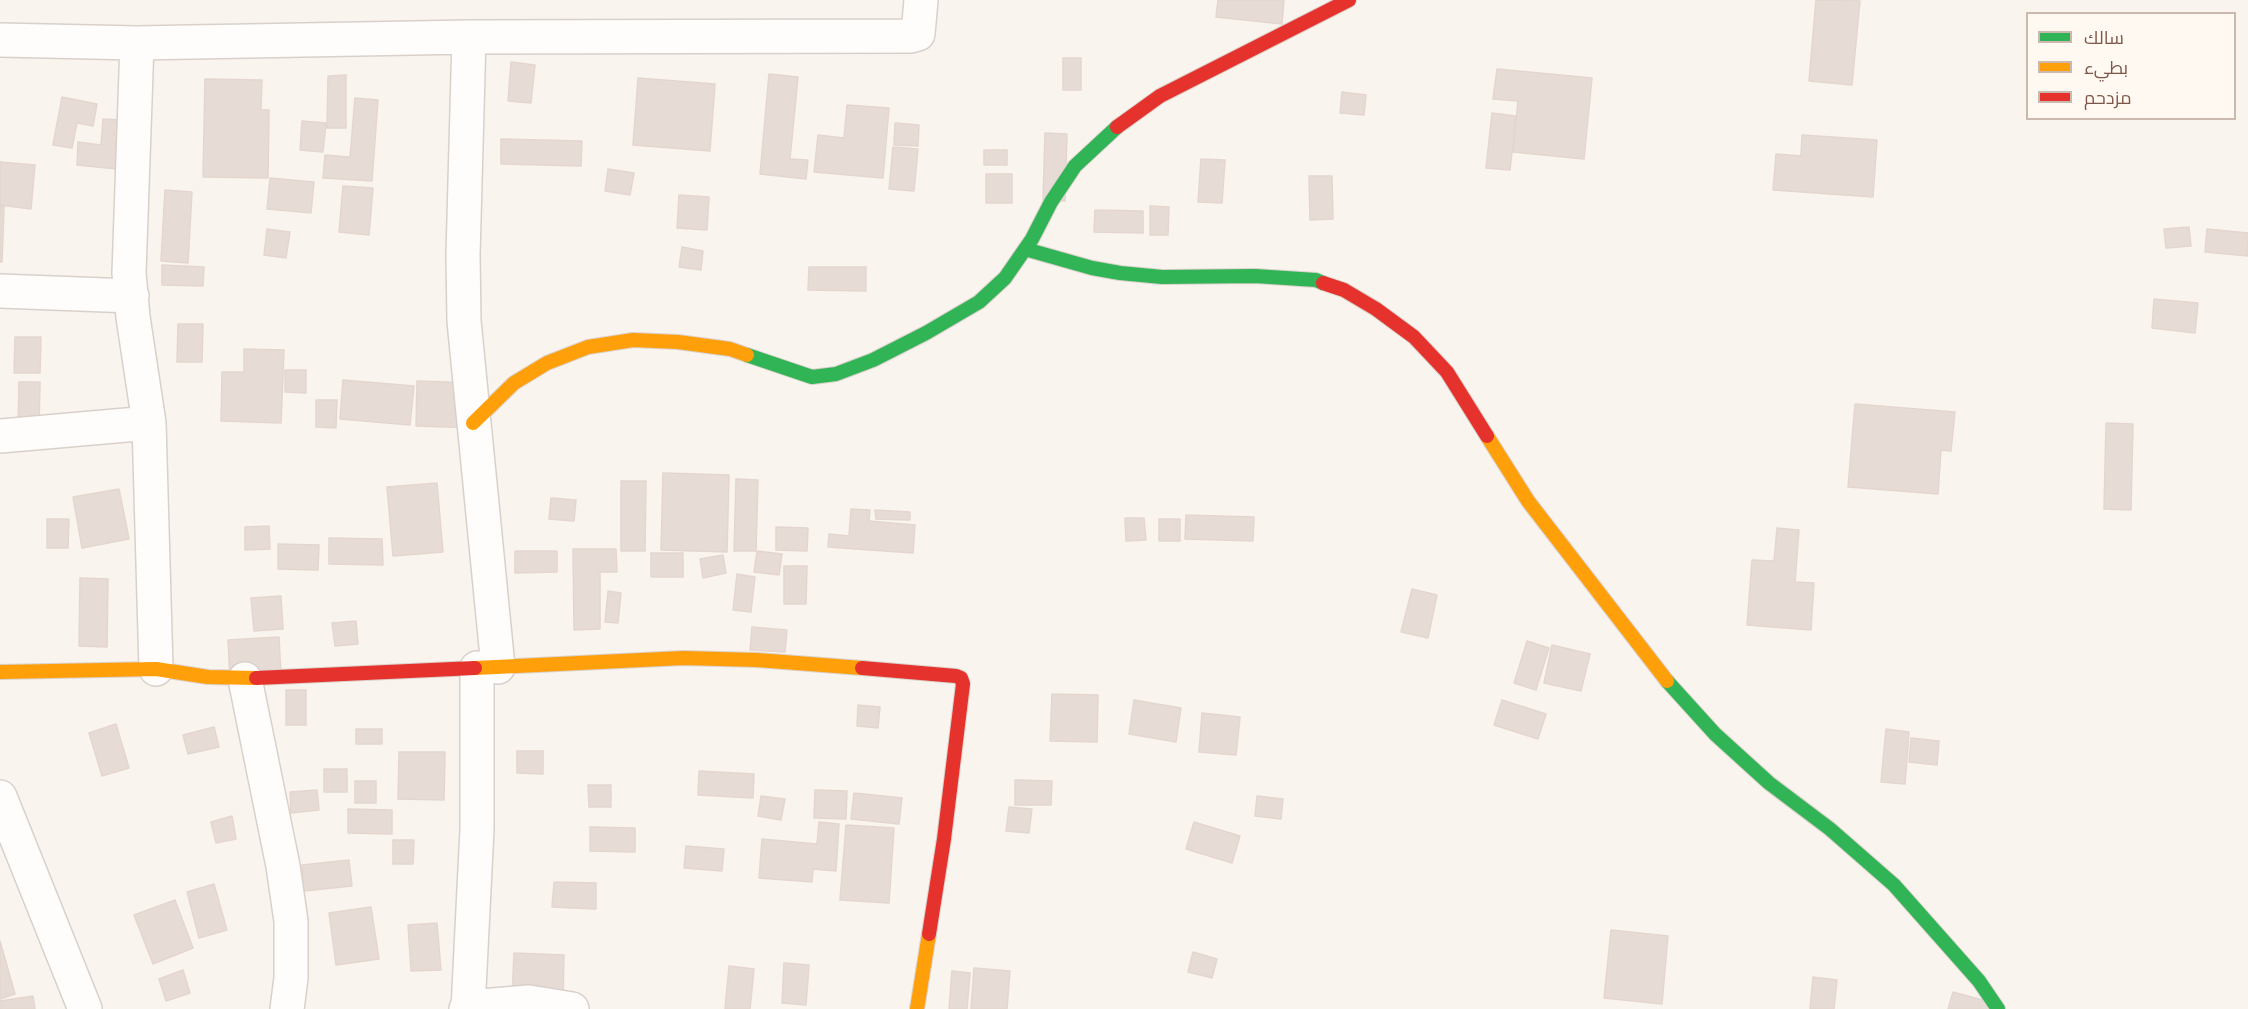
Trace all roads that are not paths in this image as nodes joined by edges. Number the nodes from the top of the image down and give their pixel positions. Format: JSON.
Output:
{"nodes":[{"id":1,"x":921,"y":0,"type":"edge"},
{"id":2,"x":1349,"y":0,"type":"edge"},
{"id":3,"x":469,"y":37,"type":"junction"},
{"id":4,"x":0,"y":40,"type":"edge"},
{"id":5,"x":137,"y":43,"type":"junction"},
{"id":6,"x":1025,"y":249,"type":"junction"},
{"id":7,"x":0,"y":291,"type":"edge"},
{"id":8,"x":132,"y":296,"type":"junction"},
{"id":9,"x":149,"y":423,"type":"junction"},
{"id":10,"x":473,"y":423,"type":"junction"},
{"id":11,"x":0,"y":436,"type":"edge"},
{"id":12,"x":487,"y":668,"type":"junction"},
{"id":13,"x":156,"y":669,"type":"junction"},
{"id":14,"x":0,"y":672,"type":"edge"},
{"id":15,"x":245,"y":679,"type":"junction"},
{"id":16,"x":0,"y":796,"type":"edge"},
{"id":17,"x":468,"y":1008,"type":"edge"},
{"id":18,"x":85,"y":1009,"type":"edge"},
{"id":19,"x":287,"y":1009,"type":"edge"},
{"id":20,"x":572,"y":1009,"type":"edge"},
{"id":21,"x":917,"y":1009,"type":"edge"},
{"id":22,"x":1998,"y":1009,"type":"edge"}],
"edges":[{"from":1,"to":3,"type":"street"},
{"from":2,"to":6,"type":"street"},
{"from":3,"to":5,"type":"street"},
{"from":3,"to":10,"type":"street"},
{"from":4,"to":5,"type":"street"},
{"from":5,"to":8,"type":"street"},
{"from":6,"to":10,"type":"street"},
{"from":6,"to":22,"type":"street"},
{"from":7,"to":8,"type":"street"},
{"from":8,"to":9,"type":"street"},
{"from":9,"to":11,"type":"street"},
{"from":9,"to":13,"type":"street"},
{"from":10,"to":12,"type":"street"},
{"from":12,"to":15,"type":"street"},
{"from":12,"to":17,"type":"street"},
{"from":12,"to":21,"type":"street"},
{"from":13,"to":14,"type":"street"},
{"from":13,"to":15,"type":"street"},
{"from":15,"to":19,"type":"street"},
{"from":16,"to":18,"type":"street"},
{"from":17,"to":20,"type":"street"}]}
